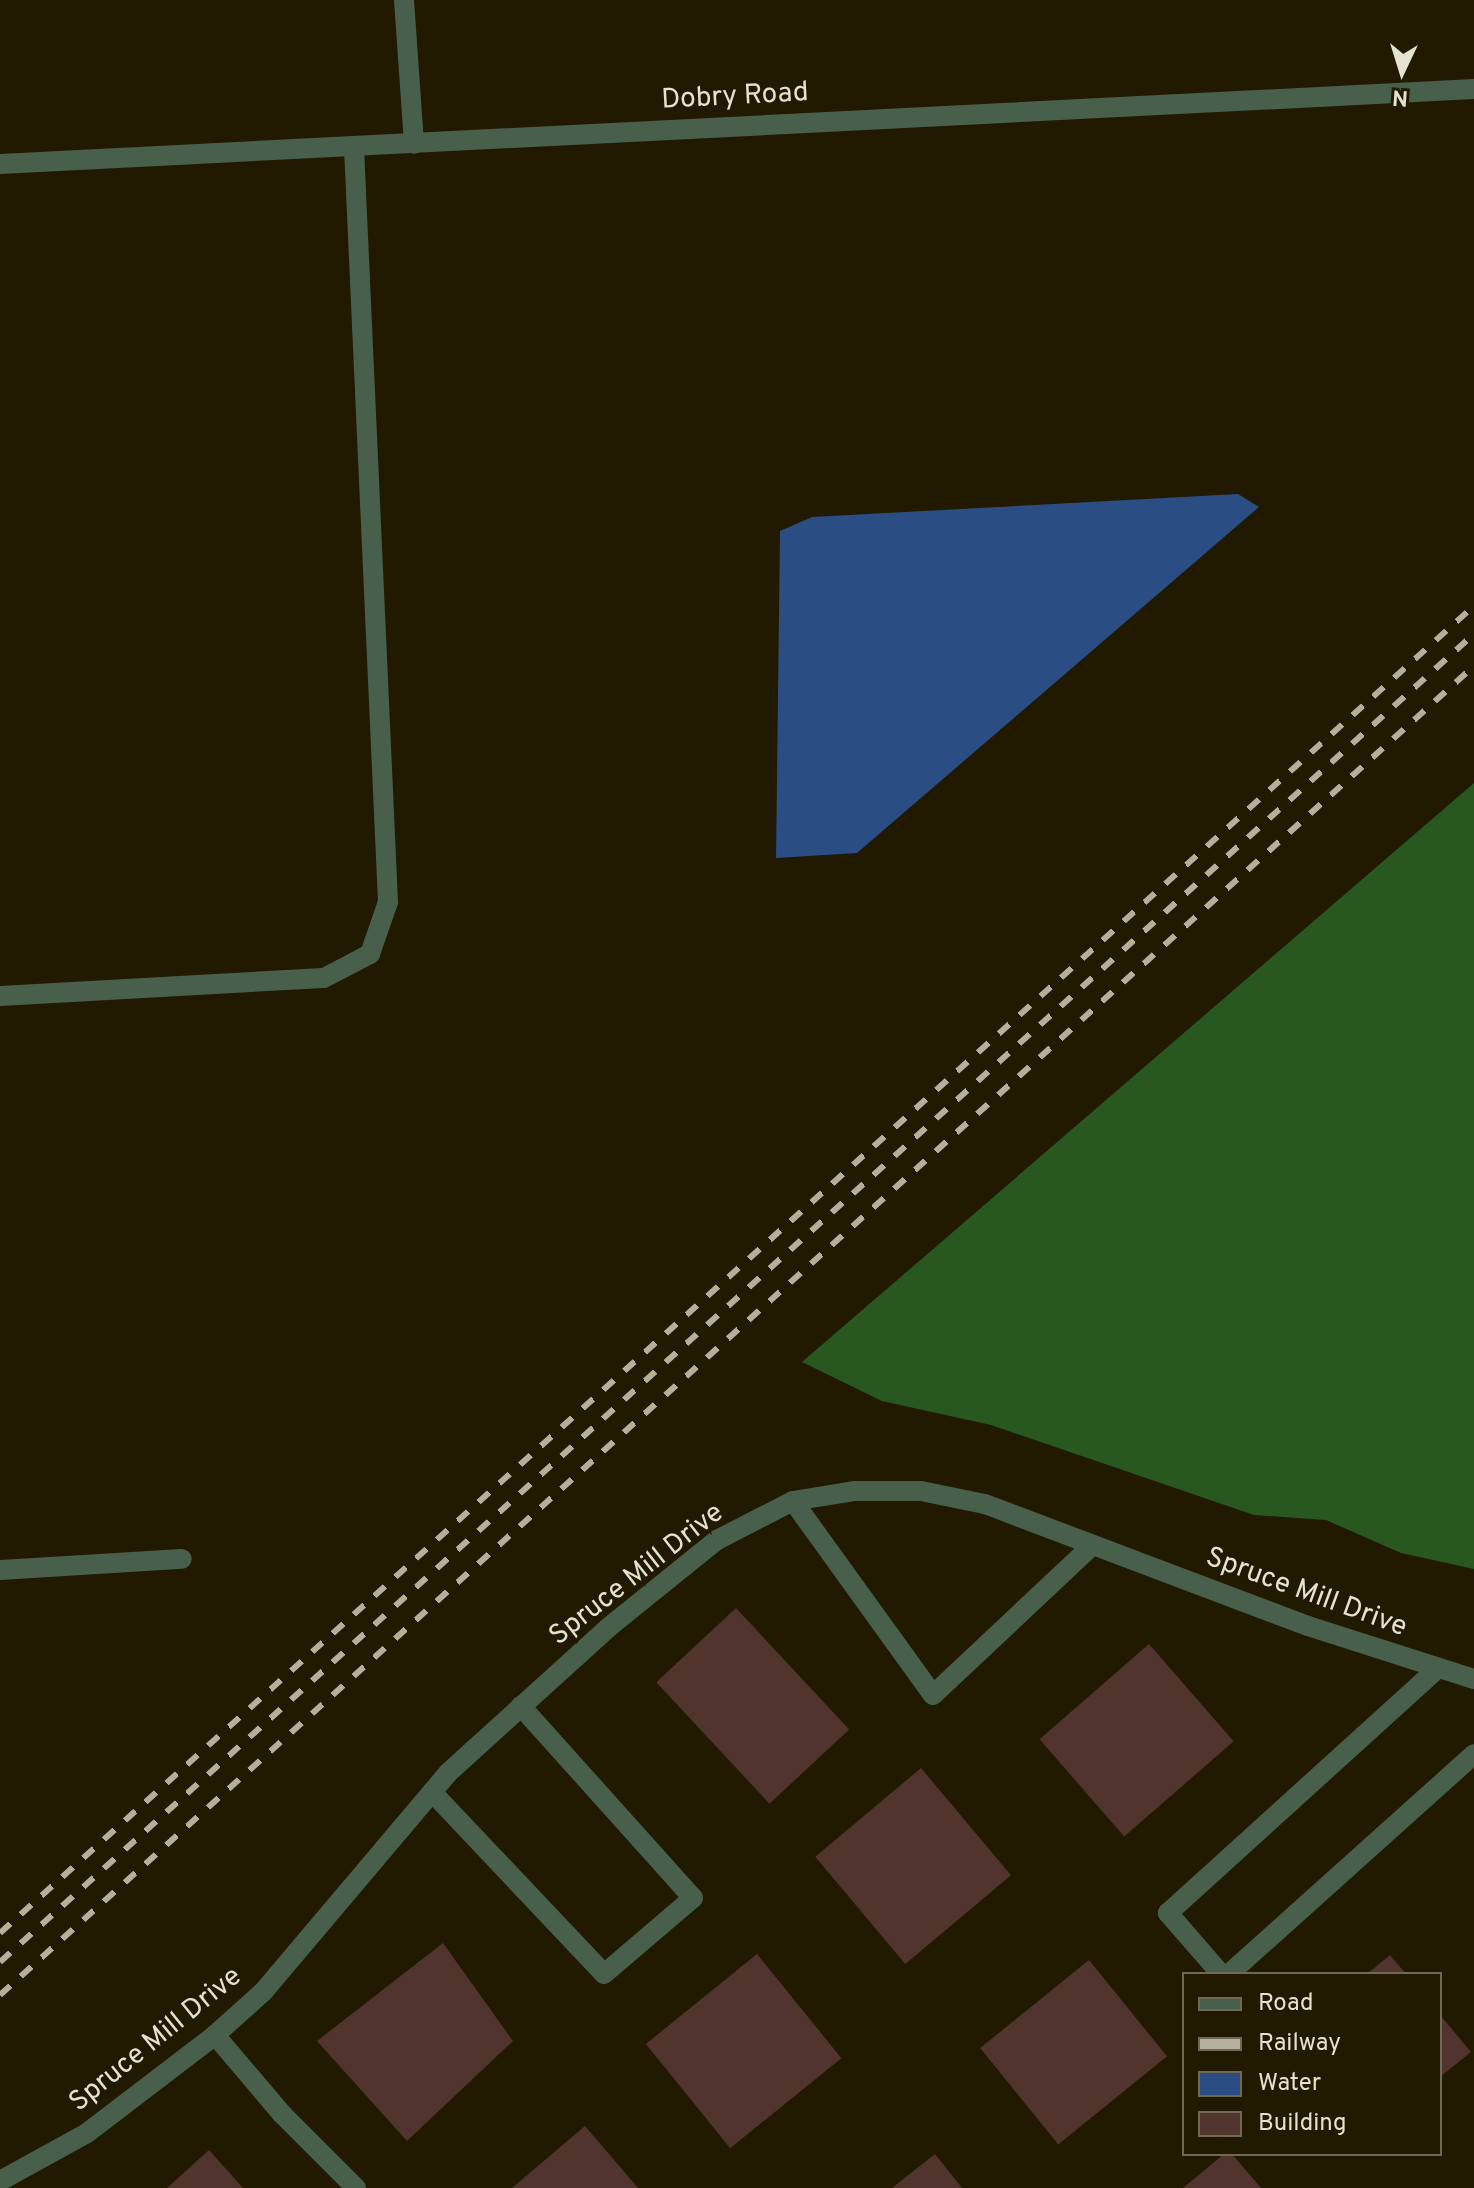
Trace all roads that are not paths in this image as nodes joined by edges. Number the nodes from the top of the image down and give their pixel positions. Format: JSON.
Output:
{"nodes":[{"id":1,"x":404,"y":0,"type":"edge"},
{"id":2,"x":1474,"y":89,"type":"edge"},
{"id":3,"x":414,"y":144,"type":"junction"},
{"id":4,"x":354,"y":147,"type":"junction"},
{"id":5,"x":0,"y":164,"type":"edge"},
{"id":6,"x":0,"y":996,"type":"edge"},
{"id":7,"x":793,"y":1501,"type":"junction"},
{"id":8,"x":1093,"y":1545,"type":"junction"},
{"id":9,"x":182,"y":1559,"type":"dead end"},
{"id":10,"x":0,"y":1570,"type":"edge"},
{"id":11,"x":1437,"y":1669,"type":"junction"},
{"id":12,"x":1474,"y":1679,"type":"edge"},
{"id":13,"x":521,"y":1706,"type":"junction"},
{"id":14,"x":1474,"y":1754,"type":"edge"},
{"id":15,"x":432,"y":1792,"type":"junction"},
{"id":16,"x":1219,"y":1972,"type":"edge"},
{"id":17,"x":1231,"y":1972,"type":"edge"},
{"id":18,"x":215,"y":2035,"type":"junction"},
{"id":19,"x":0,"y":2181,"type":"edge"},
{"id":20,"x":356,"y":2188,"type":"edge"}],
"edges":[{"from":1,"to":3,"type":"street"},
{"from":2,"to":3,"type":"street","name":"Dobry Road"},
{"from":3,"to":4,"type":"street","name":"Dobry Road"},
{"from":4,"to":5,"type":"street","name":"Dobry Road"},
{"from":4,"to":6,"type":"street"},
{"from":7,"to":8,"type":"street","name":"Spruce Mill Drive"},
{"from":7,"to":8,"type":"street"},
{"from":7,"to":13,"type":"street","name":"Spruce Mill Drive"},
{"from":8,"to":11,"type":"street","name":"Spruce Mill Drive"},
{"from":9,"to":10,"type":"street"},
{"from":11,"to":12,"type":"street","name":"Spruce Mill Drive"},
{"from":11,"to":16,"type":"street"},
{"from":13,"to":15,"type":"street","name":"Spruce Mill Drive"},
{"from":13,"to":15,"type":"street"},
{"from":14,"to":17,"type":"street"},
{"from":15,"to":18,"type":"street","name":"Spruce Mill Drive"},
{"from":18,"to":19,"type":"street","name":"Spruce Mill Drive"},
{"from":18,"to":20,"type":"street"}]}
